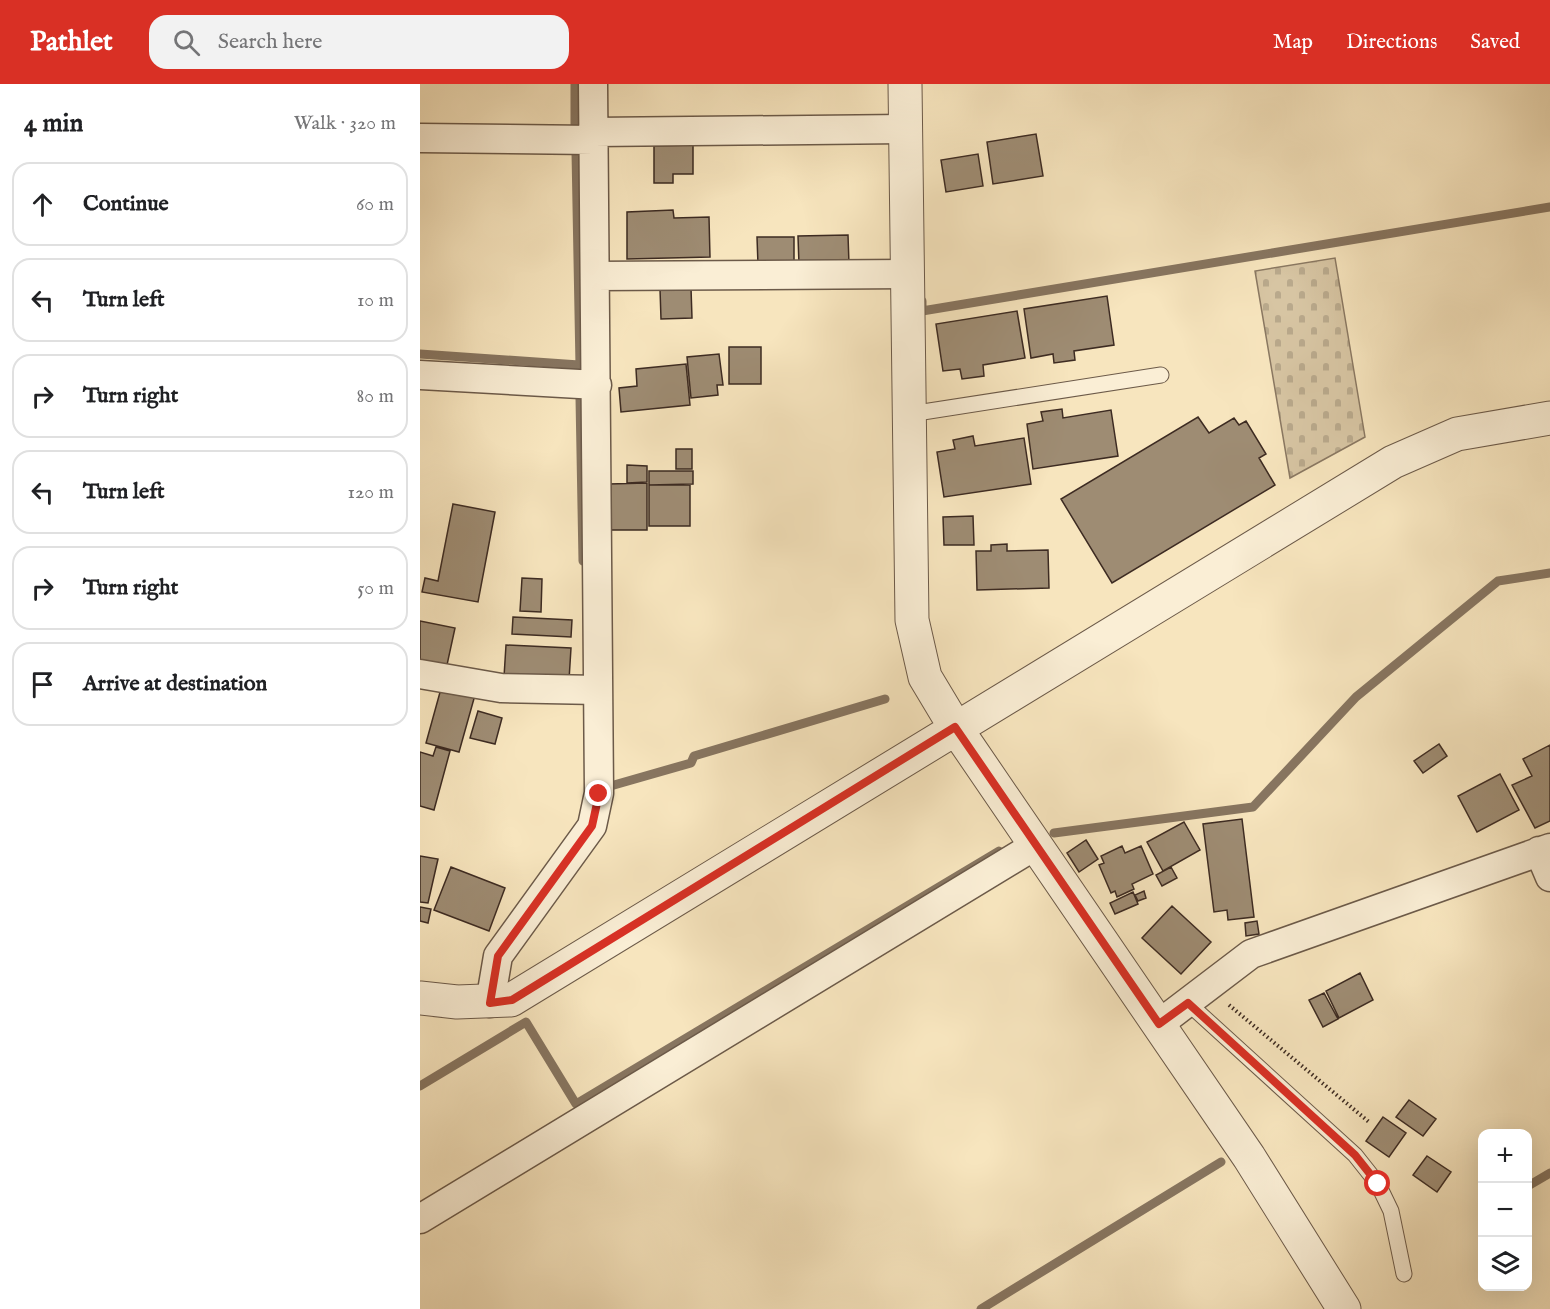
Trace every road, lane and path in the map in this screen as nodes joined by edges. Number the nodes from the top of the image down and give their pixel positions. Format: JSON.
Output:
{"nodes":[{"id":1,"x":593,"y":84,"type":"edge"},
{"id":2,"x":905,"y":84,"type":"edge"},
{"id":3,"x":905,"y":129,"type":"junction"},
{"id":4,"x":593,"y":136,"type":"junction"},
{"id":5,"x":420,"y":138,"type":"edge"},
{"id":6,"x":908,"y":274,"type":"junction"},
{"id":7,"x":595,"y":276,"type":"junction"},
{"id":8,"x":420,"y":375,"type":"edge"},
{"id":9,"x":1161,"y":375,"type":"dead end"},
{"id":10,"x":597,"y":385,"type":"junction"},
{"id":11,"x":910,"y":414,"type":"junction"},
{"id":12,"x":1550,"y":418,"type":"edge"},
{"id":13,"x":420,"y":674,"type":"edge"},
{"id":14,"x":598,"y":690,"type":"junction"},
{"id":15,"x":955,"y":727,"type":"junction"},
{"id":16,"x":1036,"y":845,"type":"junction"},
{"id":17,"x":1544,"y":850,"type":"edge"},
{"id":18,"x":1550,"y":878,"type":"edge"},
{"id":19,"x":1198,"y":995,"type":"junction"},
{"id":20,"x":420,"y":998,"type":"edge"},
{"id":21,"x":490,"y":1003,"type":"junction"},
{"id":22,"x":1159,"y":1024,"type":"junction"},
{"id":23,"x":1369,"y":1122,"type":"dead end"},
{"id":24,"x":420,"y":1219,"type":"edge"},
{"id":25,"x":1404,"y":1274,"type":"dead end"},
{"id":26,"x":1344,"y":1309,"type":"edge"}],
"edges":[{"from":1,"to":4,"type":"street"},
{"from":2,"to":3,"type":"street"},
{"from":3,"to":4,"type":"street"},
{"from":3,"to":6,"type":"street"},
{"from":4,"to":5,"type":"street"},
{"from":4,"to":7,"type":"street"},
{"from":6,"to":7,"type":"street"},
{"from":6,"to":11,"type":"street"},
{"from":7,"to":10,"type":"street"},
{"from":8,"to":10,"type":"street"},
{"from":9,"to":11,"type":"lane"},
{"from":10,"to":14,"type":"street"},
{"from":11,"to":15,"type":"street"},
{"from":12,"to":15,"type":"street"},
{"from":13,"to":14,"type":"street"},
{"from":14,"to":21,"type":"street"},
{"from":15,"to":16,"type":"street"},
{"from":15,"to":21,"type":"street"},
{"from":16,"to":22,"type":"street"},
{"from":16,"to":24,"type":"street"},
{"from":17,"to":18,"type":"street"},
{"from":17,"to":19,"type":"street"},
{"from":19,"to":22,"type":"street"},
{"from":19,"to":23,"type":"path"},
{"from":19,"to":25,"type":"lane"},
{"from":20,"to":21,"type":"street"},
{"from":22,"to":26,"type":"street"}]}
